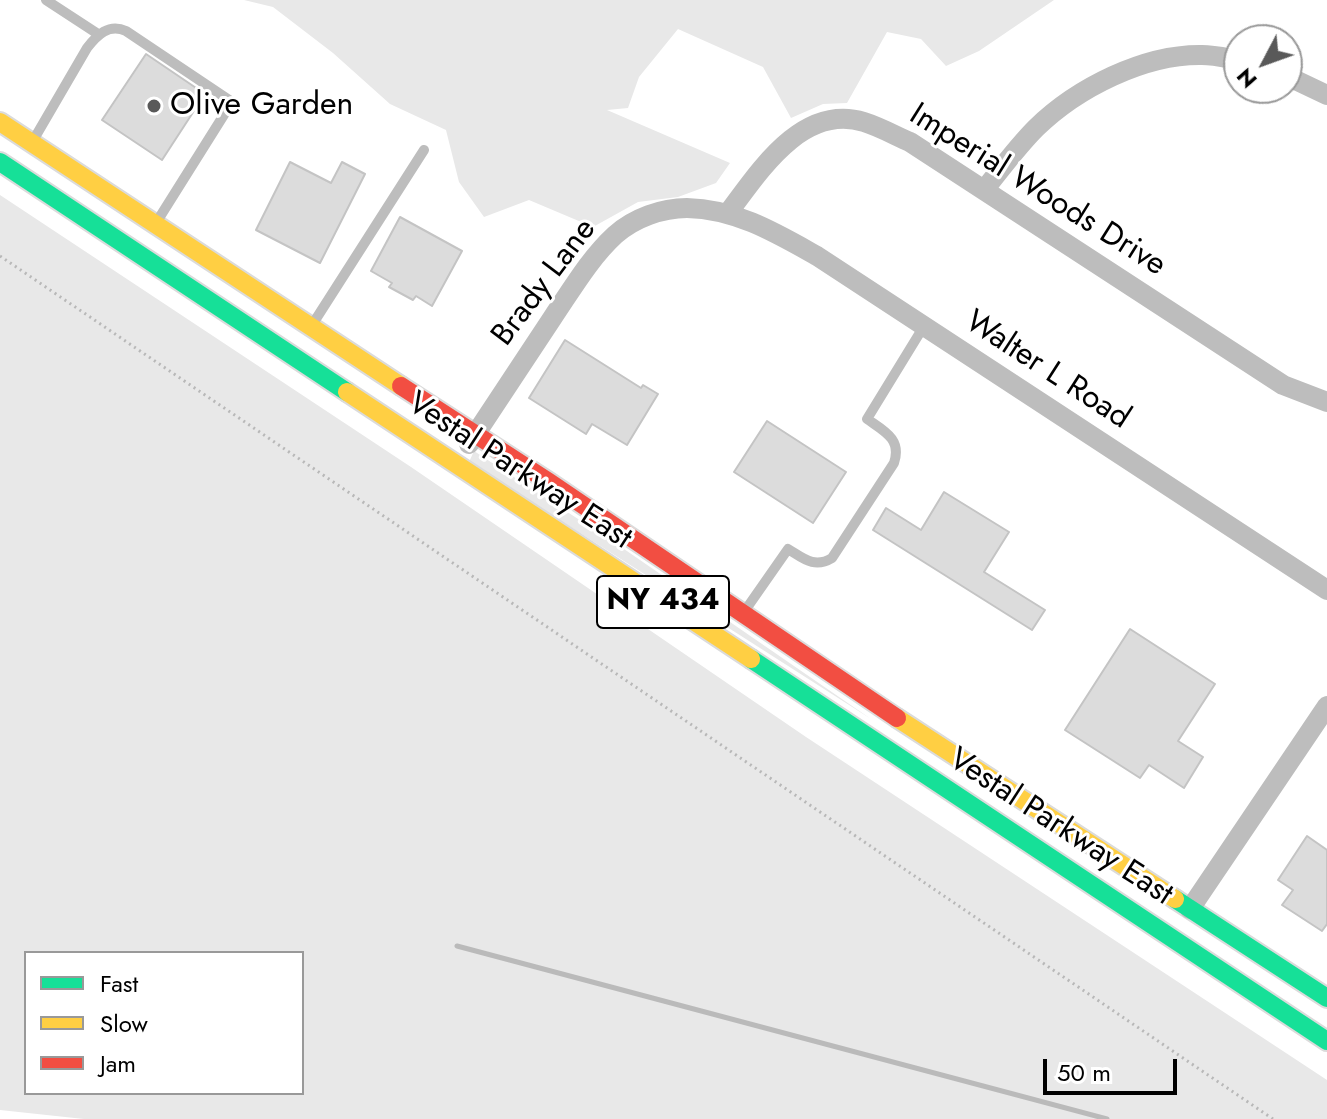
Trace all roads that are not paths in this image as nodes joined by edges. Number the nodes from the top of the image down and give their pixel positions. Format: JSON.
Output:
{"nodes":[{"id":1,"x":46,"y":0,"type":"edge"},
{"id":2,"x":98,"y":34,"type":"junction"},
{"id":3,"x":1223,"y":58,"type":"edge"},
{"id":4,"x":1303,"y":84,"type":"edge"},
{"id":5,"x":1327,"y":95,"type":"edge"},
{"id":6,"x":0,"y":122,"type":"edge"},
{"id":7,"x":32,"y":143,"type":"junction"},
{"id":8,"x":424,"y":150,"type":"dead end"},
{"id":9,"x":0,"y":162,"type":"edge"},
{"id":10,"x":984,"y":190,"type":"junction"},
{"id":11,"x":728,"y":213,"type":"junction"},
{"id":12,"x":154,"y":225,"type":"junction"},
{"id":13,"x":924,"y":326,"type":"junction"},
{"id":14,"x":310,"y":327,"type":"junction"},
{"id":15,"x":1327,"y":402,"type":"edge"},
{"id":16,"x":475,"y":434,"type":"junction"},
{"id":17,"x":454,"y":465,"type":"junction"},
{"id":18,"x":1327,"y":590,"type":"edge"},
{"id":19,"x":743,"y":614,"type":"junction"},
{"id":20,"x":1327,"y":706,"type":"edge"},
{"id":21,"x":1190,"y":909,"type":"junction"},
{"id":22,"x":1327,"y":998,"type":"edge"},
{"id":23,"x":1327,"y":1041,"type":"edge"}],
"edges":[{"from":1,"to":2,"type":"lane"},
{"from":2,"to":7,"type":"lane"},
{"from":2,"to":12,"type":"lane"},
{"from":3,"to":10,"type":"street"},
{"from":4,"to":5,"type":"street"},
{"from":6,"to":7,"type":"main road","name":"Vestal Parkway East","number":"NY 434"},
{"from":7,"to":12,"type":"main road","name":"Vestal Parkway East","number":"NY 434"},
{"from":8,"to":14,"type":"lane"},
{"from":9,"to":17,"type":"main road","name":"Vestal Parkway East","number":"NY 434"},
{"from":10,"to":11,"type":"street","name":"Imperial Woods Drive"},
{"from":10,"to":15,"type":"street","name":"Imperial Woods Drive"},
{"from":11,"to":13,"type":"street","name":"Walter L Road"},
{"from":11,"to":16,"type":"street","name":"Brady Lane"},
{"from":12,"to":14,"type":"main road","name":"Vestal Parkway East","number":"NY 434"},
{"from":13,"to":18,"type":"street","name":"Walter L Road"},
{"from":13,"to":19,"type":"lane"},
{"from":14,"to":16,"type":"main road","name":"Vestal Parkway East","number":"NY 434"},
{"from":16,"to":17,"type":"street","name":"Brady Lane"},
{"from":16,"to":19,"type":"main road","name":"Vestal Parkway East","number":"NY 434"},
{"from":17,"to":23,"type":"main road","name":"Vestal Parkway East","number":"NY 434"},
{"from":19,"to":21,"type":"main road","name":"Vestal Parkway East","number":"NY 434"},
{"from":20,"to":21,"type":"street"},
{"from":21,"to":22,"type":"main road","name":"Vestal Parkway East","number":"NY 434"}]}
